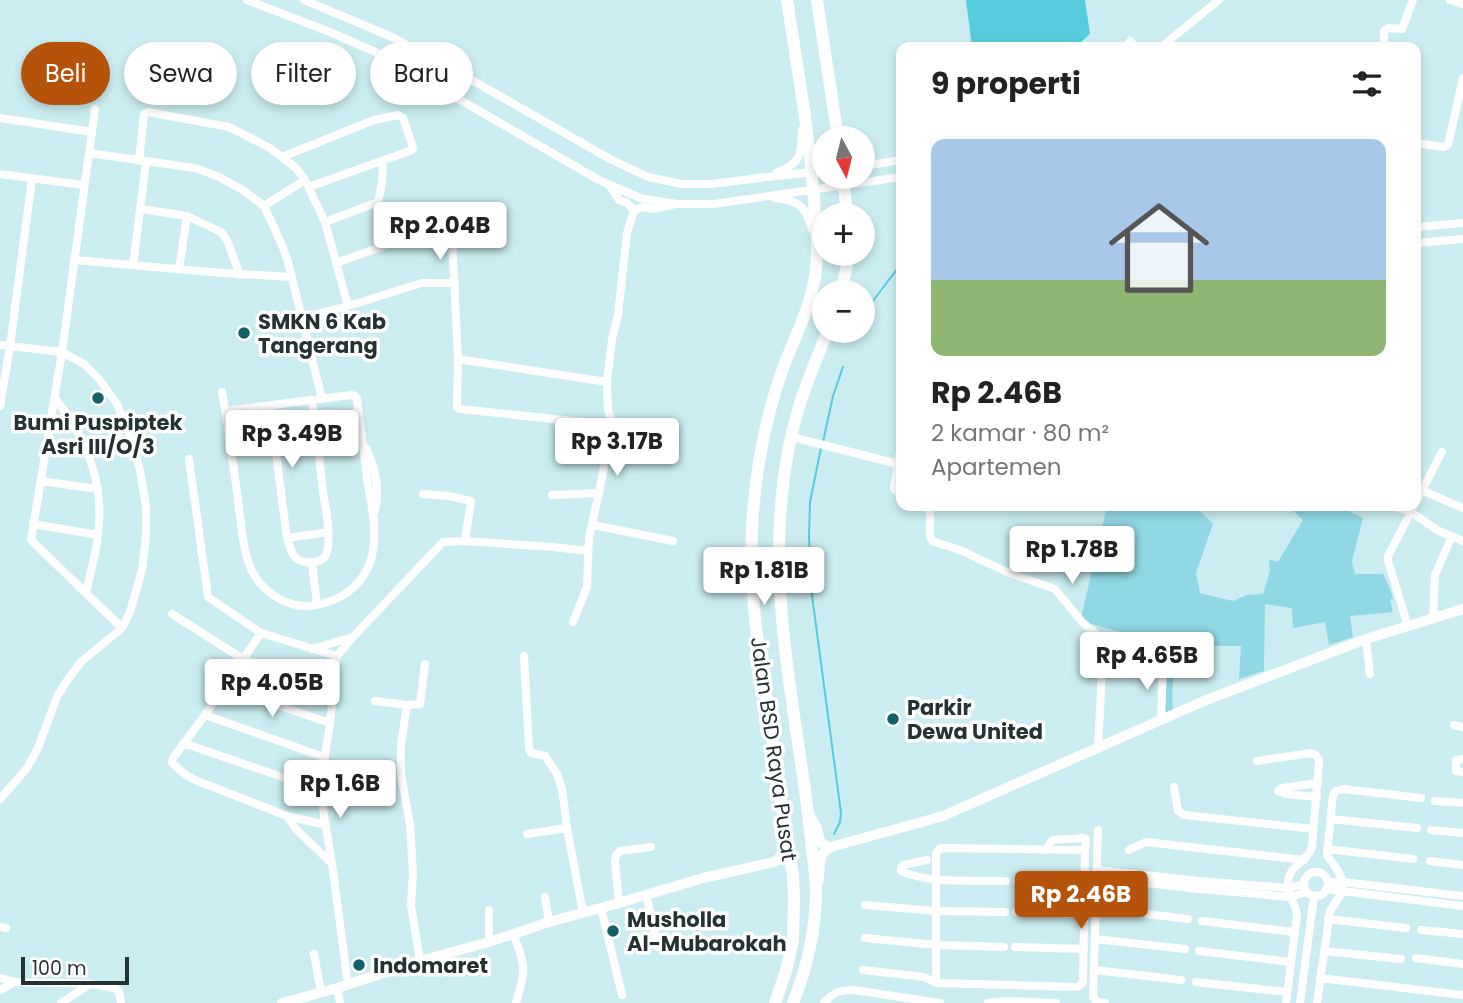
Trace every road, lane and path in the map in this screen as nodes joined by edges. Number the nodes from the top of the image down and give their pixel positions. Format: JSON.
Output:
{"nodes":[{"id":1,"x":247,"y":0,"type":"edge"},
{"id":2,"x":304,"y":0,"type":"edge"},
{"id":3,"x":787,"y":0,"type":"edge"},
{"id":4,"x":817,"y":0,"type":"edge"},
{"id":5,"x":1219,"y":0,"type":"edge"},
{"id":6,"x":1413,"y":0,"type":"edge"},
{"id":7,"x":1450,"y":0,"type":"edge"},
{"id":8,"x":1463,"y":4,"type":"edge"},
{"id":9,"x":401,"y":42,"type":"edge"},
{"id":10,"x":1167,"y":42,"type":"edge"},
{"id":11,"x":1384,"y":42,"type":"edge"},
{"id":12,"x":370,"y":50,"type":"edge"},
{"id":13,"x":1463,"y":78,"type":"edge"},
{"id":14,"x":473,"y":81,"type":"edge"},
{"id":15,"x":471,"y":105,"type":"edge"},
{"id":16,"x":804,"y":106,"type":"junction"},
{"id":17,"x":95,"y":109,"type":"dead end"},
{"id":18,"x":0,"y":118,"type":"edge"},
{"id":19,"x":836,"y":126,"type":"edge"},
{"id":20,"x":92,"y":132,"type":"junction"},
{"id":21,"x":812,"y":144,"type":"edge"},
{"id":22,"x":1421,"y":144,"type":"edge"},
{"id":23,"x":89,"y":153,"type":"junction"},
{"id":24,"x":282,"y":157,"type":"junction"},
{"id":25,"x":142,"y":161,"type":"junction"},
{"id":26,"x":383,"y":161,"type":"junction"},
{"id":27,"x":896,"y":161,"type":"edge"},
{"id":28,"x":875,"y":164,"type":"edge"},
{"id":29,"x":812,"y":173,"type":"edge"},
{"id":30,"x":0,"y":174,"type":"edge"},
{"id":31,"x":767,"y":177,"type":"junction"},
{"id":32,"x":896,"y":177,"type":"edge"},
{"id":33,"x":32,"y":178,"type":"junction"},
{"id":34,"x":875,"y":179,"type":"edge"},
{"id":35,"x":307,"y":184,"type":"junction"},
{"id":36,"x":609,"y":184,"type":"junction"},
{"id":37,"x":85,"y":185,"type":"junction"},
{"id":38,"x":813,"y":189,"type":"joint"},
{"id":39,"x":764,"y":197,"type":"junction"},
{"id":40,"x":814,"y":203,"type":"edge"},
{"id":41,"x":677,"y":204,"type":"junction"},
{"id":42,"x":264,"y":206,"type":"junction"},
{"id":43,"x":141,"y":209,"type":"junction"},
{"id":44,"x":634,"y":210,"type":"junction"},
{"id":45,"x":187,"y":216,"type":"junction"},
{"id":46,"x":325,"y":222,"type":"junction"},
{"id":47,"x":1463,"y":223,"type":"edge"},
{"id":48,"x":1421,"y":227,"type":"edge"},
{"id":49,"x":812,"y":230,"type":"edge"},
{"id":50,"x":1463,"y":239,"type":"edge"},
{"id":51,"x":1421,"y":243,"type":"edge"},
{"id":52,"x":74,"y":260,"type":"junction"},
{"id":53,"x":336,"y":263,"type":"junction"},
{"id":54,"x":133,"y":265,"type":"junction"},
{"id":55,"x":816,"y":266,"type":"edge"},
{"id":56,"x":179,"y":269,"type":"junction"},
{"id":57,"x":240,"y":275,"type":"junction"},
{"id":58,"x":292,"y":277,"type":"junction"},
{"id":59,"x":455,"y":283,"type":"junction"},
{"id":60,"x":348,"y":306,"type":"junction"},
{"id":61,"x":302,"y":317,"type":"junction"},
{"id":62,"x":823,"y":343,"type":"edge"},
{"id":63,"x":0,"y":345,"type":"edge"},
{"id":64,"x":10,"y":346,"type":"junction"},
{"id":65,"x":62,"y":352,"type":"junction"},
{"id":66,"x":458,"y":359,"type":"junction"},
{"id":67,"x":607,"y":382,"type":"junction"},
{"id":68,"x":222,"y":392,"type":"dead end"},
{"id":69,"x":55,"y":398,"type":"junction"},
{"id":70,"x":322,"y":399,"type":"junction"},
{"id":71,"x":312,"y":401,"type":"junction"},
{"id":72,"x":0,"y":406,"type":"edge"},
{"id":73,"x":270,"y":407,"type":"junction"},
{"id":74,"x":225,"y":411,"type":"junction"},
{"id":75,"x":611,"y":425,"type":"junction"},
{"id":76,"x":792,"y":437,"type":"junction"},
{"id":77,"x":1442,"y":452,"type":"dead end"},
{"id":78,"x":190,"y":458,"type":"dead end"},
{"id":79,"x":896,"y":463,"type":"edge"},
{"id":80,"x":41,"y":481,"type":"junction"},
{"id":81,"x":98,"y":489,"type":"junction"},
{"id":82,"x":1421,"y":490,"type":"joint"},
{"id":83,"x":599,"y":493,"type":"junction"},
{"id":84,"x":423,"y":494,"type":"dead end"},
{"id":85,"x":552,"y":495,"type":"dead end"},
{"id":86,"x":1463,"y":508,"type":"edge"},
{"id":87,"x":929,"y":511,"type":"edge"},
{"id":88,"x":1411,"y":511,"type":"edge"},
{"id":89,"x":1419,"y":511,"type":"edge"},
{"id":90,"x":33,"y":524,"type":"junction"},
{"id":91,"x":593,"y":525,"type":"junction"},
{"id":92,"x":328,"y":532,"type":"junction"},
{"id":93,"x":98,"y":535,"type":"junction"},
{"id":94,"x":1452,"y":536,"type":"junction"},
{"id":95,"x":287,"y":538,"type":"junction"},
{"id":96,"x":465,"y":541,"type":"junction"},
{"id":97,"x":673,"y":541,"type":"dead end"},
{"id":98,"x":1463,"y":541,"type":"edge"},
{"id":99,"x":588,"y":551,"type":"junction"},
{"id":100,"x":313,"y":562,"type":"junction"},
{"id":101,"x":86,"y":593,"type":"junction"},
{"id":102,"x":317,"y":605,"type":"junction"},
{"id":103,"x":1463,"y":609,"type":"edge"},
{"id":104,"x":172,"y":614,"type":"dead end"},
{"id":105,"x":1433,"y":618,"type":"junction"},
{"id":106,"x":573,"y":622,"type":"dead end"},
{"id":107,"x":1408,"y":626,"type":"junction"},
{"id":108,"x":122,"y":628,"type":"junction"},
{"id":109,"x":261,"y":633,"type":"junction"},
{"id":110,"x":353,"y":637,"type":"junction"},
{"id":111,"x":1366,"y":639,"type":"junction"},
{"id":112,"x":312,"y":649,"type":"junction"},
{"id":113,"x":337,"y":656,"type":"junction"},
{"id":114,"x":524,"y":656,"type":"dead end"},
{"id":115,"x":243,"y":659,"type":"junction"},
{"id":116,"x":425,"y":664,"type":"dead end"},
{"id":117,"x":1135,"y":664,"type":"dead end"},
{"id":118,"x":1370,"y":674,"type":"dead end"},
{"id":119,"x":790,"y":685,"type":"junction"},
{"id":120,"x":224,"y":687,"type":"junction"},
{"id":121,"x":334,"y":689,"type":"junction"},
{"id":122,"x":764,"y":689,"type":"junction"},
{"id":123,"x":375,"y":701,"type":"dead end"},
{"id":124,"x":407,"y":705,"type":"junction"},
{"id":125,"x":205,"y":715,"type":"junction"},
{"id":126,"x":1161,"y":720,"type":"junction"},
{"id":127,"x":330,"y":723,"type":"junction"},
{"id":128,"x":183,"y":743,"type":"junction"},
{"id":129,"x":1098,"y":748,"type":"junction"},
{"id":130,"x":324,"y":757,"type":"junction"},
{"id":131,"x":1463,"y":759,"type":"edge"},
{"id":132,"x":1257,"y":761,"type":"dead end"},
{"id":133,"x":1463,"y":772,"type":"edge"},
{"id":134,"x":1318,"y":783,"type":"junction"},
{"id":135,"x":1174,"y":787,"type":"dead end"},
{"id":136,"x":320,"y":790,"type":"junction"},
{"id":137,"x":1317,"y":797,"type":"junction"},
{"id":138,"x":1421,"y":798,"type":"dead end"},
{"id":139,"x":0,"y":799,"type":"edge"},
{"id":140,"x":1435,"y":801,"type":"dead end"},
{"id":141,"x":1463,"y":803,"type":"edge"},
{"id":142,"x":781,"y":807,"type":"junction"},
{"id":143,"x":807,"y":812,"type":"junction"},
{"id":144,"x":287,"y":816,"type":"junction"},
{"id":145,"x":1331,"y":819,"type":"junction"},
{"id":146,"x":326,"y":825,"type":"junction"},
{"id":147,"x":567,"y":828,"type":"junction"},
{"id":148,"x":1417,"y":828,"type":"dead end"},
{"id":149,"x":1313,"y":829,"type":"junction"},
{"id":150,"x":1098,"y":830,"type":"dead end"},
{"id":151,"x":1431,"y":830,"type":"dead end"},
{"id":152,"x":1463,"y":833,"type":"edge"},
{"id":153,"x":527,"y":834,"type":"dead end"},
{"id":154,"x":651,"y":847,"type":"dead end"},
{"id":155,"x":831,"y":847,"type":"junction"},
{"id":156,"x":1327,"y":849,"type":"junction"},
{"id":157,"x":1129,"y":850,"type":"dead end"},
{"id":158,"x":1413,"y":859,"type":"dead end"},
{"id":159,"x":927,"y":860,"type":"dead end"},
{"id":160,"x":1304,"y":860,"type":"junction"},
{"id":161,"x":774,"y":862,"type":"junction"},
{"id":162,"x":1430,"y":862,"type":"dead end"},
{"id":163,"x":332,"y":864,"type":"junction"},
{"id":164,"x":1463,"y":865,"type":"edge"},
{"id":165,"x":1097,"y":874,"type":"junction"},
{"id":166,"x":937,"y":879,"type":"junction"},
{"id":167,"x":1006,"y":881,"type":"dead end"},
{"id":168,"x":1017,"y":881,"type":"dead end"},
{"id":169,"x":1085,"y":883,"type":"junction"},
{"id":170,"x":1327,"y":886,"type":"junction"},
{"id":171,"x":1343,"y":887,"type":"junction"},
{"id":172,"x":1288,"y":888,"type":"junction"},
{"id":173,"x":1308,"y":891,"type":"junction"},
{"id":174,"x":816,"y":892,"type":"junction"},
{"id":175,"x":646,"y":895,"type":"junction"},
{"id":176,"x":1463,"y":896,"type":"edge"},
{"id":177,"x":545,"y":897,"type":"dead end"},
{"id":178,"x":1291,"y":897,"type":"junction"},
{"id":179,"x":794,"y":898,"type":"junction"},
{"id":180,"x":619,"y":903,"type":"junction"},
{"id":181,"x":865,"y":905,"type":"dead end"},
{"id":182,"x":1463,"y":906,"type":"edge"},
{"id":183,"x":601,"y":908,"type":"junction"},
{"id":184,"x":1096,"y":908,"type":"junction"},
{"id":185,"x":489,"y":910,"type":"dead end"},
{"id":186,"x":937,"y":911,"type":"junction"},
{"id":187,"x":1005,"y":912,"type":"dead end"},
{"id":188,"x":1016,"y":912,"type":"dead end"},
{"id":189,"x":583,"y":913,"type":"junction"},
{"id":190,"x":1084,"y":914,"type":"junction"},
{"id":191,"x":1188,"y":919,"type":"dead end"},
{"id":192,"x":1328,"y":919,"type":"junction"},
{"id":193,"x":1202,"y":921,"type":"dead end"},
{"id":194,"x":549,"y":922,"type":"junction"},
{"id":195,"x":1406,"y":928,"type":"dead end"},
{"id":196,"x":1421,"y":930,"type":"dead end"},
{"id":197,"x":1294,"y":932,"type":"junction"},
{"id":198,"x":513,"y":934,"type":"junction"},
{"id":199,"x":1463,"y":934,"type":"edge"},
{"id":200,"x":865,"y":938,"type":"dead end"},
{"id":201,"x":1095,"y":939,"type":"junction"},
{"id":202,"x":489,"y":942,"type":"junction"},
{"id":203,"x":937,"y":945,"type":"junction"},
{"id":204,"x":658,"y":947,"type":"dead end"},
{"id":205,"x":1004,"y":947,"type":"dead end"},
{"id":206,"x":1015,"y":947,"type":"dead end"},
{"id":207,"x":792,"y":948,"type":"junction"},
{"id":208,"x":1084,"y":949,"type":"junction"},
{"id":209,"x":1185,"y":949,"type":"dead end"},
{"id":210,"x":1199,"y":951,"type":"dead end"},
{"id":211,"x":1324,"y":951,"type":"junction"},
{"id":212,"x":809,"y":953,"type":"junction"},
{"id":213,"x":314,"y":954,"type":"dead end"},
{"id":214,"x":1416,"y":958,"type":"dead end"},
{"id":215,"x":1401,"y":960,"type":"dead end"},
{"id":216,"x":420,"y":961,"type":"junction"},
{"id":217,"x":1290,"y":962,"type":"junction"},
{"id":218,"x":1463,"y":964,"type":"edge"},
{"id":219,"x":863,"y":970,"type":"dead end"},
{"id":220,"x":1094,"y":970,"type":"junction"},
{"id":221,"x":0,"y":978,"type":"edge"},
{"id":222,"x":1320,"y":978,"type":"junction"},
{"id":223,"x":1181,"y":980,"type":"dead end"},
{"id":224,"x":15,"y":982,"type":"junction"},
{"id":225,"x":1196,"y":982,"type":"dead end"},
{"id":226,"x":936,"y":983,"type":"junction"},
{"id":227,"x":90,"y":984,"type":"junction"},
{"id":228,"x":342,"y":986,"type":"junction"},
{"id":229,"x":0,"y":990,"type":"edge"},
{"id":230,"x":321,"y":992,"type":"junction"},
{"id":231,"x":1287,"y":992,"type":"junction"},
{"id":232,"x":1010,"y":993,"type":"junction"},
{"id":233,"x":622,"y":995,"type":"dead end"},
{"id":234,"x":1463,"y":995,"type":"edge"},
{"id":235,"x":61,"y":1003,"type":"edge"},
{"id":236,"x":121,"y":1003,"type":"edge"},
{"id":237,"x":282,"y":1003,"type":"edge"},
{"id":238,"x":340,"y":1003,"type":"edge"},
{"id":239,"x":516,"y":1003,"type":"edge"},
{"id":240,"x":775,"y":1003,"type":"edge"},
{"id":241,"x":793,"y":1003,"type":"edge"},
{"id":242,"x":824,"y":1003,"type":"edge"},
{"id":243,"x":940,"y":1003,"type":"edge"},
{"id":244,"x":988,"y":1003,"type":"edge"},
{"id":245,"x":1056,"y":1003,"type":"edge"},
{"id":246,"x":1105,"y":1003,"type":"edge"},
{"id":247,"x":1286,"y":1003,"type":"edge"},
{"id":248,"x":1300,"y":1003,"type":"edge"},
{"id":249,"x":1317,"y":1003,"type":"edge"}],
"edges":[{"from":1,"to":12,"type":"street"},
{"from":2,"to":9,"type":"street"},
{"from":3,"to":16,"type":"main road","name":"Jalan BSD Raya Pusat"},
{"from":4,"to":19,"type":"main road"},
{"from":5,"to":10,"type":"street"},
{"from":6,"to":11,"type":"street"},
{"from":7,"to":8,"type":"street"},
{"from":13,"to":22,"type":"street"},
{"from":14,"to":31,"type":"street"},
{"from":15,"to":36,"type":"street"},
{"from":16,"to":21,"type":"main road","name":"Jalan BSD Raya Pusat"},
{"from":16,"to":31,"type":"street"},
{"from":17,"to":20,"type":"street"},
{"from":18,"to":20,"type":"street"},
{"from":20,"to":23,"type":"street"},
{"from":23,"to":25,"type":"street"},
{"from":23,"to":37,"type":"street"},
{"from":24,"to":25,"type":"street"},
{"from":24,"to":26,"type":"street"},
{"from":24,"to":35,"type":"street"},
{"from":25,"to":42,"type":"street"},
{"from":25,"to":43,"type":"street"},
{"from":26,"to":35,"type":"street"},
{"from":26,"to":46,"type":"street"},
{"from":27,"to":28,"type":"street"},
{"from":29,"to":31,"type":"street"},
{"from":30,"to":33,"type":"street"},
{"from":32,"to":34,"type":"street"},
{"from":33,"to":37,"type":"street"},
{"from":33,"to":64,"type":"street"},
{"from":35,"to":42,"type":"street"},
{"from":35,"to":46,"type":"street"},
{"from":36,"to":41,"type":"street"},
{"from":36,"to":44,"type":"street"},
{"from":37,"to":52,"type":"street"},
{"from":38,"to":39,"type":"street"},
{"from":38,"to":40,"type":"main road","name":"Jalan BSD Raya Pusat"},
{"from":39,"to":41,"type":"street"},
{"from":39,"to":49,"type":"street"},
{"from":41,"to":44,"type":"street"},
{"from":42,"to":58,"type":"street"},
{"from":43,"to":45,"type":"street"},
{"from":43,"to":54,"type":"street"},
{"from":44,"to":67,"type":"street"},
{"from":45,"to":56,"type":"street"},
{"from":45,"to":57,"type":"street"},
{"from":46,"to":53,"type":"street"},
{"from":47,"to":48,"type":"street"},
{"from":50,"to":51,"type":"street"},
{"from":52,"to":54,"type":"street"},
{"from":52,"to":65,"type":"street"},
{"from":53,"to":59,"type":"street"},
{"from":53,"to":60,"type":"street"},
{"from":54,"to":56,"type":"street"},
{"from":55,"to":122,"type":"main road","name":"Jalan BSD Raya Pusat"},
{"from":56,"to":57,"type":"street"},
{"from":57,"to":58,"type":"street"},
{"from":58,"to":61,"type":"street"},
{"from":59,"to":60,"type":"street"},
{"from":59,"to":66,"type":"street"},
{"from":60,"to":61,"type":"street"},
{"from":61,"to":70,"type":"street"},
{"from":62,"to":76,"type":"main road","name":"Jalan BSD Raya Pusat"},
{"from":63,"to":64,"type":"street"},
{"from":64,"to":65,"type":"street"},
{"from":64,"to":72,"type":"street"},
{"from":65,"to":69,"type":"street"},
{"from":65,"to":108,"type":"street"},
{"from":66,"to":67,"type":"street"},
{"from":66,"to":75,"type":"street"},
{"from":67,"to":75,"type":"street"},
{"from":68,"to":74,"type":"street"},
{"from":69,"to":80,"type":"street"},
{"from":69,"to":81,"type":"street"},
{"from":70,"to":71,"type":"street"},
{"from":70,"to":102,"type":"street"},
{"from":71,"to":73,"type":"street"},
{"from":71,"to":92,"type":"street"},
{"from":73,"to":74,"type":"street"},
{"from":73,"to":95,"type":"street"},
{"from":74,"to":102,"type":"street"},
{"from":75,"to":83,"type":"street"},
{"from":76,"to":79,"type":"street"},
{"from":76,"to":119,"type":"main road","name":"Jalan BSD Raya Pusat"},
{"from":77,"to":82,"type":"street"},
{"from":78,"to":109,"type":"street"},
{"from":80,"to":81,"type":"street"},
{"from":80,"to":90,"type":"street"},
{"from":81,"to":93,"type":"street"},
{"from":82,"to":86,"type":"street"},
{"from":83,"to":85,"type":"street"},
{"from":83,"to":91,"type":"street"},
{"from":84,"to":96,"type":"street"},
{"from":87,"to":129,"type":"street"},
{"from":88,"to":107,"type":"street"},
{"from":89,"to":94,"type":"street"},
{"from":90,"to":93,"type":"street"},
{"from":90,"to":101,"type":"street"},
{"from":91,"to":97,"type":"street"},
{"from":91,"to":99,"type":"street"},
{"from":92,"to":95,"type":"street"},
{"from":92,"to":100,"type":"street"},
{"from":93,"to":101,"type":"street"},
{"from":94,"to":98,"type":"street"},
{"from":94,"to":105,"type":"street"},
{"from":95,"to":100,"type":"street"},
{"from":96,"to":99,"type":"street"},
{"from":96,"to":110,"type":"street"},
{"from":99,"to":106,"type":"street"},
{"from":100,"to":102,"type":"street"},
{"from":101,"to":108,"type":"street"},
{"from":103,"to":105,"type":"street"},
{"from":104,"to":115,"type":"street"},
{"from":105,"to":107,"type":"street"},
{"from":107,"to":111,"type":"street"},
{"from":108,"to":139,"type":"street"},
{"from":109,"to":112,"type":"street"},
{"from":109,"to":115,"type":"street"},
{"from":110,"to":112,"type":"street"},
{"from":110,"to":113,"type":"street"},
{"from":111,"to":118,"type":"street"},
{"from":111,"to":126,"type":"street"},
{"from":112,"to":113,"type":"street"},
{"from":113,"to":121,"type":"street"},
{"from":114,"to":147,"type":"street"},
{"from":115,"to":120,"type":"street"},
{"from":115,"to":121,"type":"street"},
{"from":116,"to":124,"type":"street"},
{"from":117,"to":126,"type":"street"},
{"from":119,"to":122,"type":"main road"},
{"from":119,"to":143,"type":"main road","name":"Jalan BSD Raya Pusat"},
{"from":120,"to":125,"type":"street"},
{"from":120,"to":127,"type":"street"},
{"from":121,"to":127,"type":"street"},
{"from":122,"to":142,"type":"main road","name":"Jalan BSD Raya Pusat"},
{"from":123,"to":124,"type":"street"},
{"from":124,"to":216,"type":"street"},
{"from":125,"to":128,"type":"street"},
{"from":125,"to":130,"type":"street"},
{"from":126,"to":129,"type":"street"},
{"from":127,"to":130,"type":"street"},
{"from":128,"to":136,"type":"street"},
{"from":128,"to":144,"type":"street"},
{"from":129,"to":155,"type":"street"},
{"from":130,"to":136,"type":"street"},
{"from":131,"to":133,"type":"street"},
{"from":132,"to":134,"type":"street"},
{"from":134,"to":137,"type":"street"},
{"from":134,"to":137,"type":"street"},
{"from":135,"to":149,"type":"street"},
{"from":136,"to":146,"type":"street"},
{"from":137,"to":149,"type":"street"},
{"from":138,"to":145,"type":"street"},
{"from":140,"to":141,"type":"street"},
{"from":142,"to":161,"type":"street"},
{"from":142,"to":179,"type":"main road","name":"Jalan BSD Raya Pusat"},
{"from":143,"to":155,"type":"street"},
{"from":143,"to":174,"type":"main road","name":"Jalan BSD Raya Pusat"},
{"from":144,"to":146,"type":"street"},
{"from":144,"to":163,"type":"street"},
{"from":145,"to":148,"type":"street"},
{"from":145,"to":156,"type":"street"},
{"from":146,"to":163,"type":"street"},
{"from":147,"to":153,"type":"street"},
{"from":147,"to":189,"type":"street"},
{"from":149,"to":160,"type":"street"},
{"from":150,"to":165,"type":"street"},
{"from":151,"to":152,"type":"street"},
{"from":154,"to":180,"type":"street"},
{"from":155,"to":174,"type":"street"},
{"from":156,"to":158,"type":"street"},
{"from":156,"to":171,"type":"street"},
{"from":157,"to":160,"type":"street"},
{"from":159,"to":166,"type":"street"},
{"from":160,"to":172,"type":"street"},
{"from":161,"to":175,"type":"street"},
{"from":161,"to":179,"type":"street"},
{"from":162,"to":164,"type":"street"},
{"from":163,"to":228,"type":"street"},
{"from":165,"to":172,"type":"street"},
{"from":165,"to":178,"type":"street"},
{"from":165,"to":184,"type":"street"},
{"from":166,"to":167,"type":"street"},
{"from":166,"to":169,"type":"street"},
{"from":166,"to":186,"type":"street"},
{"from":168,"to":169,"type":"street"},
{"from":169,"to":190,"type":"street"},
{"from":170,"to":171,"type":"street"},
{"from":170,"to":173,"type":"street"},
{"from":170,"to":173,"type":"street"},
{"from":171,"to":176,"type":"street"},
{"from":171,"to":182,"type":"street"},
{"from":171,"to":192,"type":"street"},
{"from":172,"to":173,"type":"street"},
{"from":172,"to":178,"type":"street"},
{"from":173,"to":178,"type":"street"},
{"from":173,"to":248,"type":"street"},
{"from":174,"to":212,"type":"main road","name":"Jalan BSD Raya Pusat"},
{"from":175,"to":180,"type":"street"},
{"from":175,"to":204,"type":"street"},
{"from":177,"to":194,"type":"street"},
{"from":178,"to":197,"type":"street"},
{"from":179,"to":207,"type":"main road","name":"Jalan BSD Raya Pusat"},
{"from":180,"to":183,"type":"street"},
{"from":181,"to":186,"type":"street"},
{"from":183,"to":189,"type":"street"},
{"from":183,"to":233,"type":"street"},
{"from":184,"to":191,"type":"street"},
{"from":184,"to":201,"type":"street"},
{"from":185,"to":202,"type":"street"},
{"from":186,"to":187,"type":"street"},
{"from":186,"to":203,"type":"street"},
{"from":188,"to":190,"type":"street"},
{"from":189,"to":194,"type":"street"},
{"from":190,"to":208,"type":"street"},
{"from":192,"to":195,"type":"street"},
{"from":192,"to":211,"type":"street"},
{"from":193,"to":197,"type":"street"},
{"from":194,"to":198,"type":"street"},
{"from":196,"to":199,"type":"street"},
{"from":197,"to":217,"type":"street"},
{"from":198,"to":202,"type":"street"},
{"from":198,"to":239,"type":"street"},
{"from":200,"to":203,"type":"street"},
{"from":201,"to":209,"type":"street"},
{"from":201,"to":220,"type":"street"},
{"from":202,"to":216,"type":"street"},
{"from":203,"to":205,"type":"street"},
{"from":203,"to":226,"type":"street"},
{"from":206,"to":208,"type":"street"},
{"from":207,"to":212,"type":"main road"},
{"from":207,"to":240,"type":"main road","name":"Jalan BSD Raya Pusat"},
{"from":208,"to":232,"type":"street"},
{"from":210,"to":217,"type":"street"},
{"from":211,"to":215,"type":"street"},
{"from":211,"to":222,"type":"street"},
{"from":212,"to":241,"type":"main road","name":"Jalan BSD Raya Pusat"},
{"from":213,"to":230,"type":"street"},
{"from":214,"to":218,"type":"street"},
{"from":216,"to":228,"type":"street"},
{"from":217,"to":231,"type":"street"},
{"from":219,"to":226,"type":"street"},
{"from":220,"to":223,"type":"street"},
{"from":220,"to":246,"type":"street"},
{"from":221,"to":224,"type":"street"},
{"from":222,"to":234,"type":"street"},
{"from":222,"to":249,"type":"street"},
{"from":224,"to":227,"type":"street"},
{"from":224,"to":229,"type":"street"},
{"from":225,"to":231,"type":"street"},
{"from":226,"to":232,"type":"street"},
{"from":227,"to":235,"type":"street"},
{"from":227,"to":236,"type":"street"},
{"from":228,"to":230,"type":"street"},
{"from":228,"to":238,"type":"street"},
{"from":230,"to":237,"type":"street"},
{"from":231,"to":247,"type":"street"},
{"from":232,"to":244,"type":"street"},
{"from":232,"to":245,"type":"street"},
{"from":242,"to":243,"type":"street"}]}
